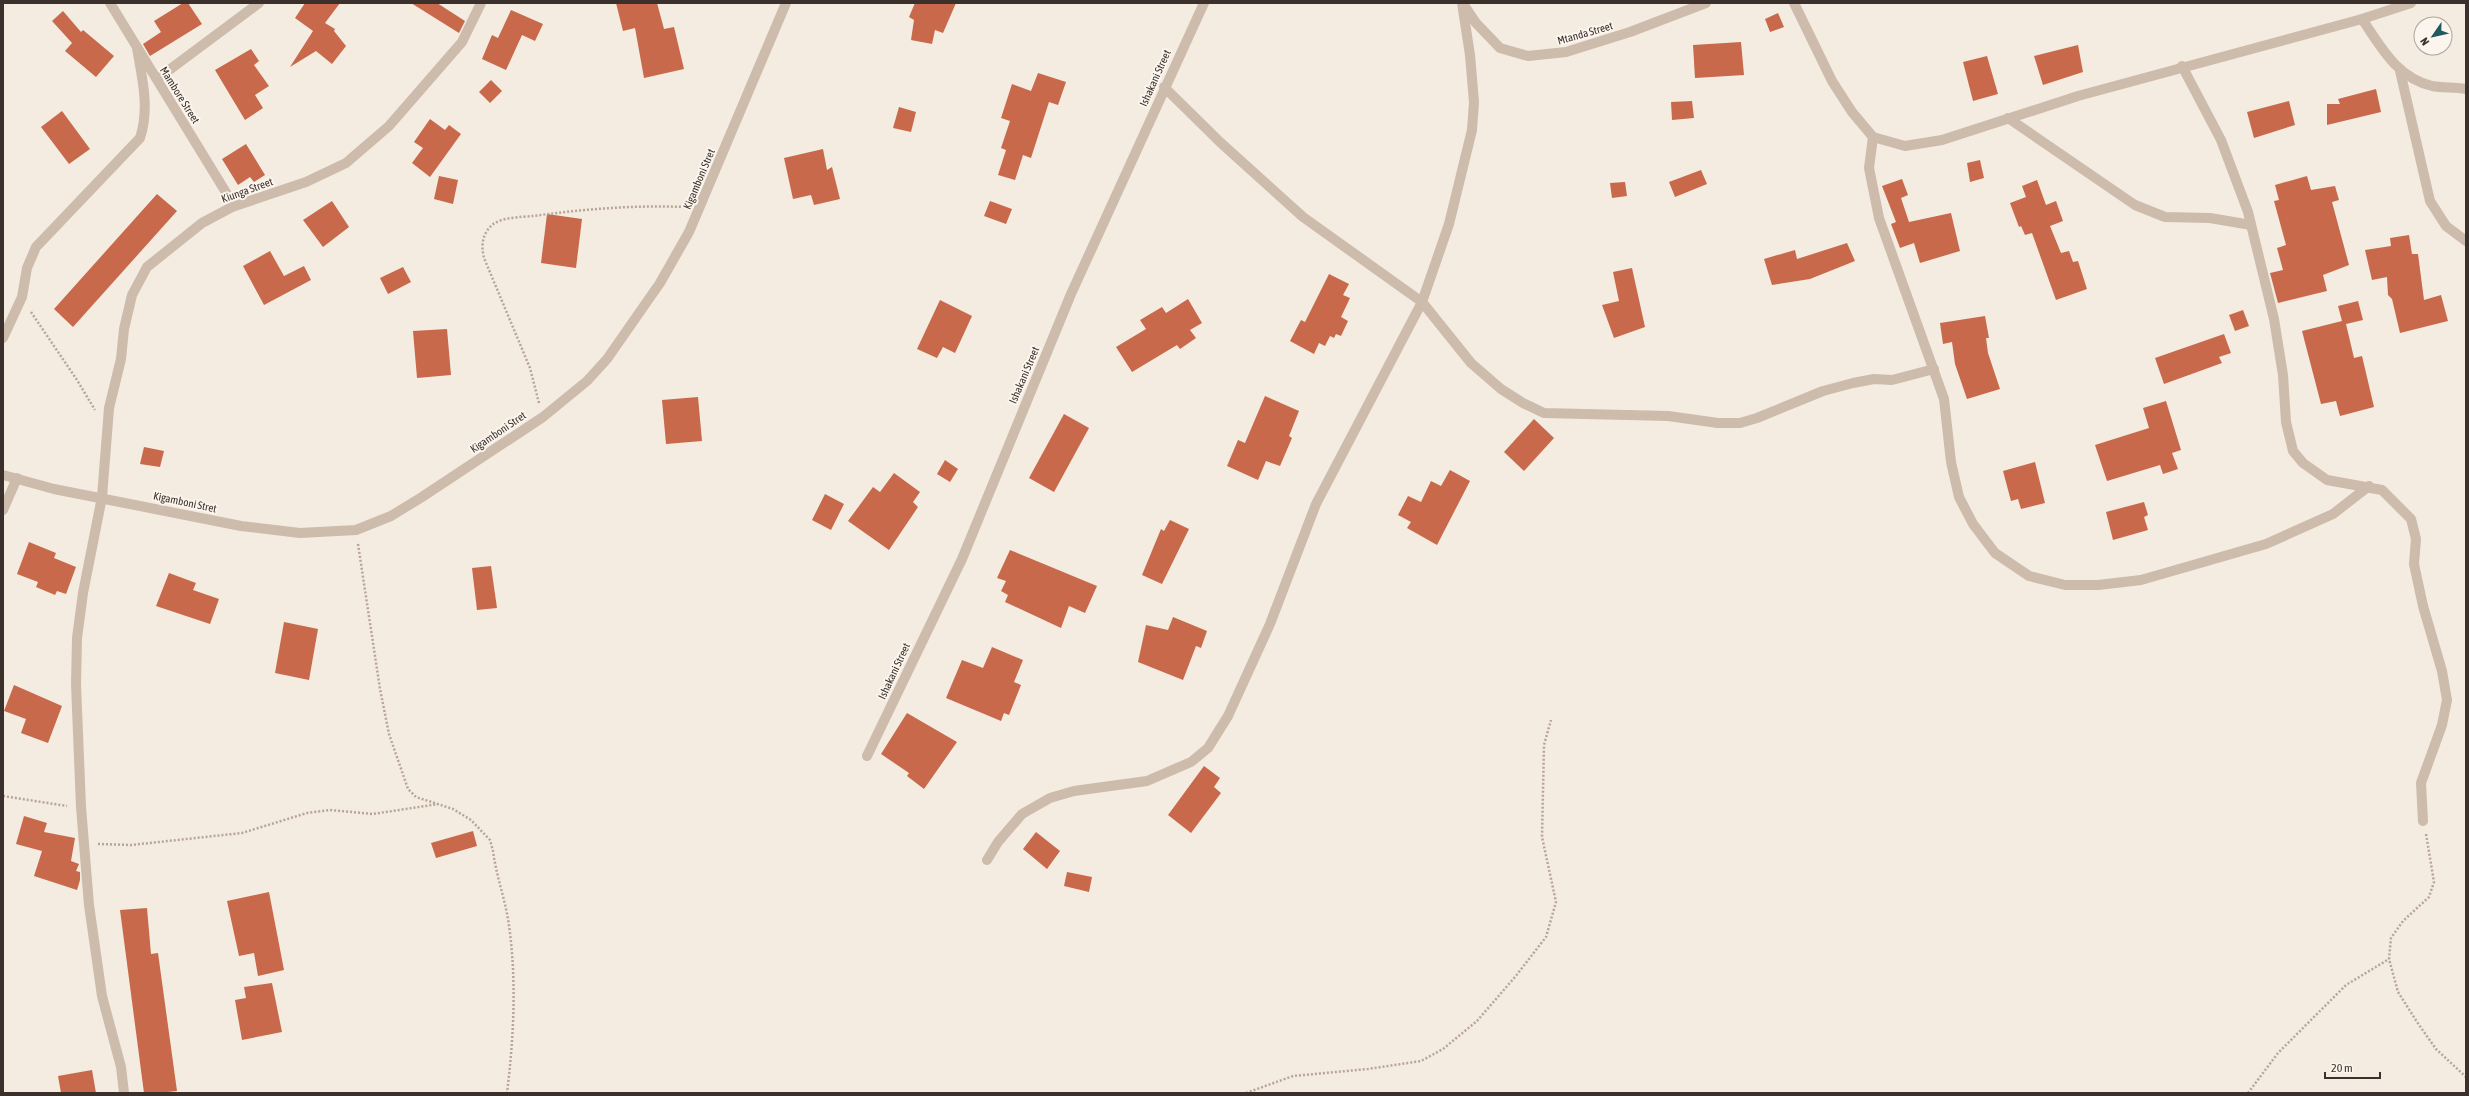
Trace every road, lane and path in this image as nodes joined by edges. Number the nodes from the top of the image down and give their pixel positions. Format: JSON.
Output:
{"nodes":[{"id":1,"x":110,"y":3,"type":"edge"},
{"id":2,"x":259,"y":3,"type":"edge"},
{"id":3,"x":481,"y":3,"type":"edge"},
{"id":4,"x":786,"y":3,"type":"edge"},
{"id":5,"x":1204,"y":3,"type":"edge"},
{"id":6,"x":1462,"y":3,"type":"edge"},
{"id":7,"x":1706,"y":3,"type":"edge"},
{"id":8,"x":1794,"y":3,"type":"edge"},
{"id":9,"x":2411,"y":3,"type":"edge"},
{"id":10,"x":2362,"y":19,"type":"junction"},
{"id":11,"x":138,"y":48,"type":"junction"},
{"id":12,"x":2182,"y":66,"type":"junction"},
{"id":13,"x":2400,"y":71,"type":"junction"},
{"id":14,"x":157,"y":79,"type":"junction"},
{"id":15,"x":1164,"y":87,"type":"junction"},
{"id":16,"x":2466,"y":89,"type":"edge"},
{"id":17,"x":2008,"y":118,"type":"junction"},
{"id":18,"x":1873,"y":137,"type":"junction"},
{"id":19,"x":230,"y":199,"type":"dead end"},
{"id":20,"x":700,"y":207,"type":"junction"},
{"id":21,"x":2251,"y":225,"type":"junction"},
{"id":22,"x":2466,"y":241,"type":"edge"},
{"id":23,"x":22,"y":297,"type":"junction"},
{"id":24,"x":1422,"y":302,"type":"junction"},
{"id":25,"x":3,"y":338,"type":"edge"},
{"id":26,"x":1934,"y":369,"type":"junction"},
{"id":27,"x":543,"y":417,"type":"junction"},
{"id":28,"x":106,"y":432,"type":"junction"},
{"id":29,"x":3,"y":475,"type":"edge"},
{"id":30,"x":17,"y":478,"type":"junction"},
{"id":31,"x":2369,"y":486,"type":"junction"},
{"id":32,"x":102,"y":497,"type":"junction"},
{"id":33,"x":3,"y":510,"type":"edge"},
{"id":34,"x":356,"y":530,"type":"junction"},
{"id":35,"x":1551,"y":720,"type":"dead end"},
{"id":36,"x":867,"y":756,"type":"dead end"},
{"id":37,"x":3,"y":796,"type":"edge"},
{"id":38,"x":438,"y":804,"type":"junction"},
{"id":39,"x":81,"y":807,"type":"junction"},
{"id":40,"x":2423,"y":821,"type":"joint"},
{"id":41,"x":86,"y":844,"type":"junction"},
{"id":42,"x":987,"y":860,"type":"dead end"},
{"id":43,"x":2389,"y":958,"type":"junction"},
{"id":44,"x":2466,"y":1077,"type":"edge"},
{"id":45,"x":124,"y":1093,"type":"edge"},
{"id":46,"x":507,"y":1093,"type":"edge"},
{"id":47,"x":1246,"y":1093,"type":"edge"},
{"id":48,"x":2248,"y":1093,"type":"edge"}],
"edges":[{"from":1,"to":11,"type":"street","name":"Mambore Street"},
{"from":2,"to":14,"type":"street"},
{"from":3,"to":28,"type":"street","name":"Kiunga Street"},
{"from":4,"to":20,"type":"street","name":"Kigamboni Stret"},
{"from":5,"to":15,"type":"street","name":"Ishakani Street"},
{"from":6,"to":7,"type":"street","name":"Mtanda Street"},
{"from":6,"to":24,"type":"street"},
{"from":8,"to":18,"type":"street"},
{"from":9,"to":10,"type":"street"},
{"from":10,"to":12,"type":"street"},
{"from":10,"to":13,"type":"street"},
{"from":11,"to":14,"type":"street","name":"Mambore Street"},
{"from":11,"to":23,"type":"street"},
{"from":12,"to":17,"type":"street"},
{"from":12,"to":21,"type":"street"},
{"from":13,"to":16,"type":"street"},
{"from":13,"to":22,"type":"street"},
{"from":14,"to":19,"type":"street","name":"Mambore Street"},
{"from":15,"to":24,"type":"street"},
{"from":15,"to":36,"type":"street","name":"Ishakani Street"},
{"from":17,"to":18,"type":"street"},
{"from":17,"to":21,"type":"street"},
{"from":18,"to":26,"type":"street"},
{"from":20,"to":27,"type":"street","name":"Kigamboni Stret"},
{"from":20,"to":27,"type":"path"},
{"from":21,"to":31,"type":"street"},
{"from":23,"to":25,"type":"street"},
{"from":23,"to":28,"type":"path"},
{"from":24,"to":26,"type":"street"},
{"from":24,"to":42,"type":"street"},
{"from":26,"to":31,"type":"street"},
{"from":27,"to":34,"type":"street","name":"Kigamboni Stret"},
{"from":28,"to":32,"type":"street","name":"Kiunga Street"},
{"from":29,"to":30,"type":"street","name":"Kigamboni Stret"},
{"from":30,"to":32,"type":"street","name":"Kigamboni Stret"},
{"from":30,"to":33,"type":"street"},
{"from":31,"to":40,"type":"street"},
{"from":32,"to":34,"type":"street","name":"Kigamboni Stret"},
{"from":32,"to":39,"type":"street","name":"Kiunga Street"},
{"from":34,"to":38,"type":"path"},
{"from":35,"to":47,"type":"path"},
{"from":37,"to":39,"type":"path"},
{"from":38,"to":41,"type":"path"},
{"from":38,"to":46,"type":"path"},
{"from":39,"to":41,"type":"street","name":"Kiunga Street"},
{"from":40,"to":43,"type":"path"},
{"from":41,"to":45,"type":"street","name":"Kiunga Street"},
{"from":43,"to":44,"type":"path"},
{"from":43,"to":48,"type":"path"}]}
